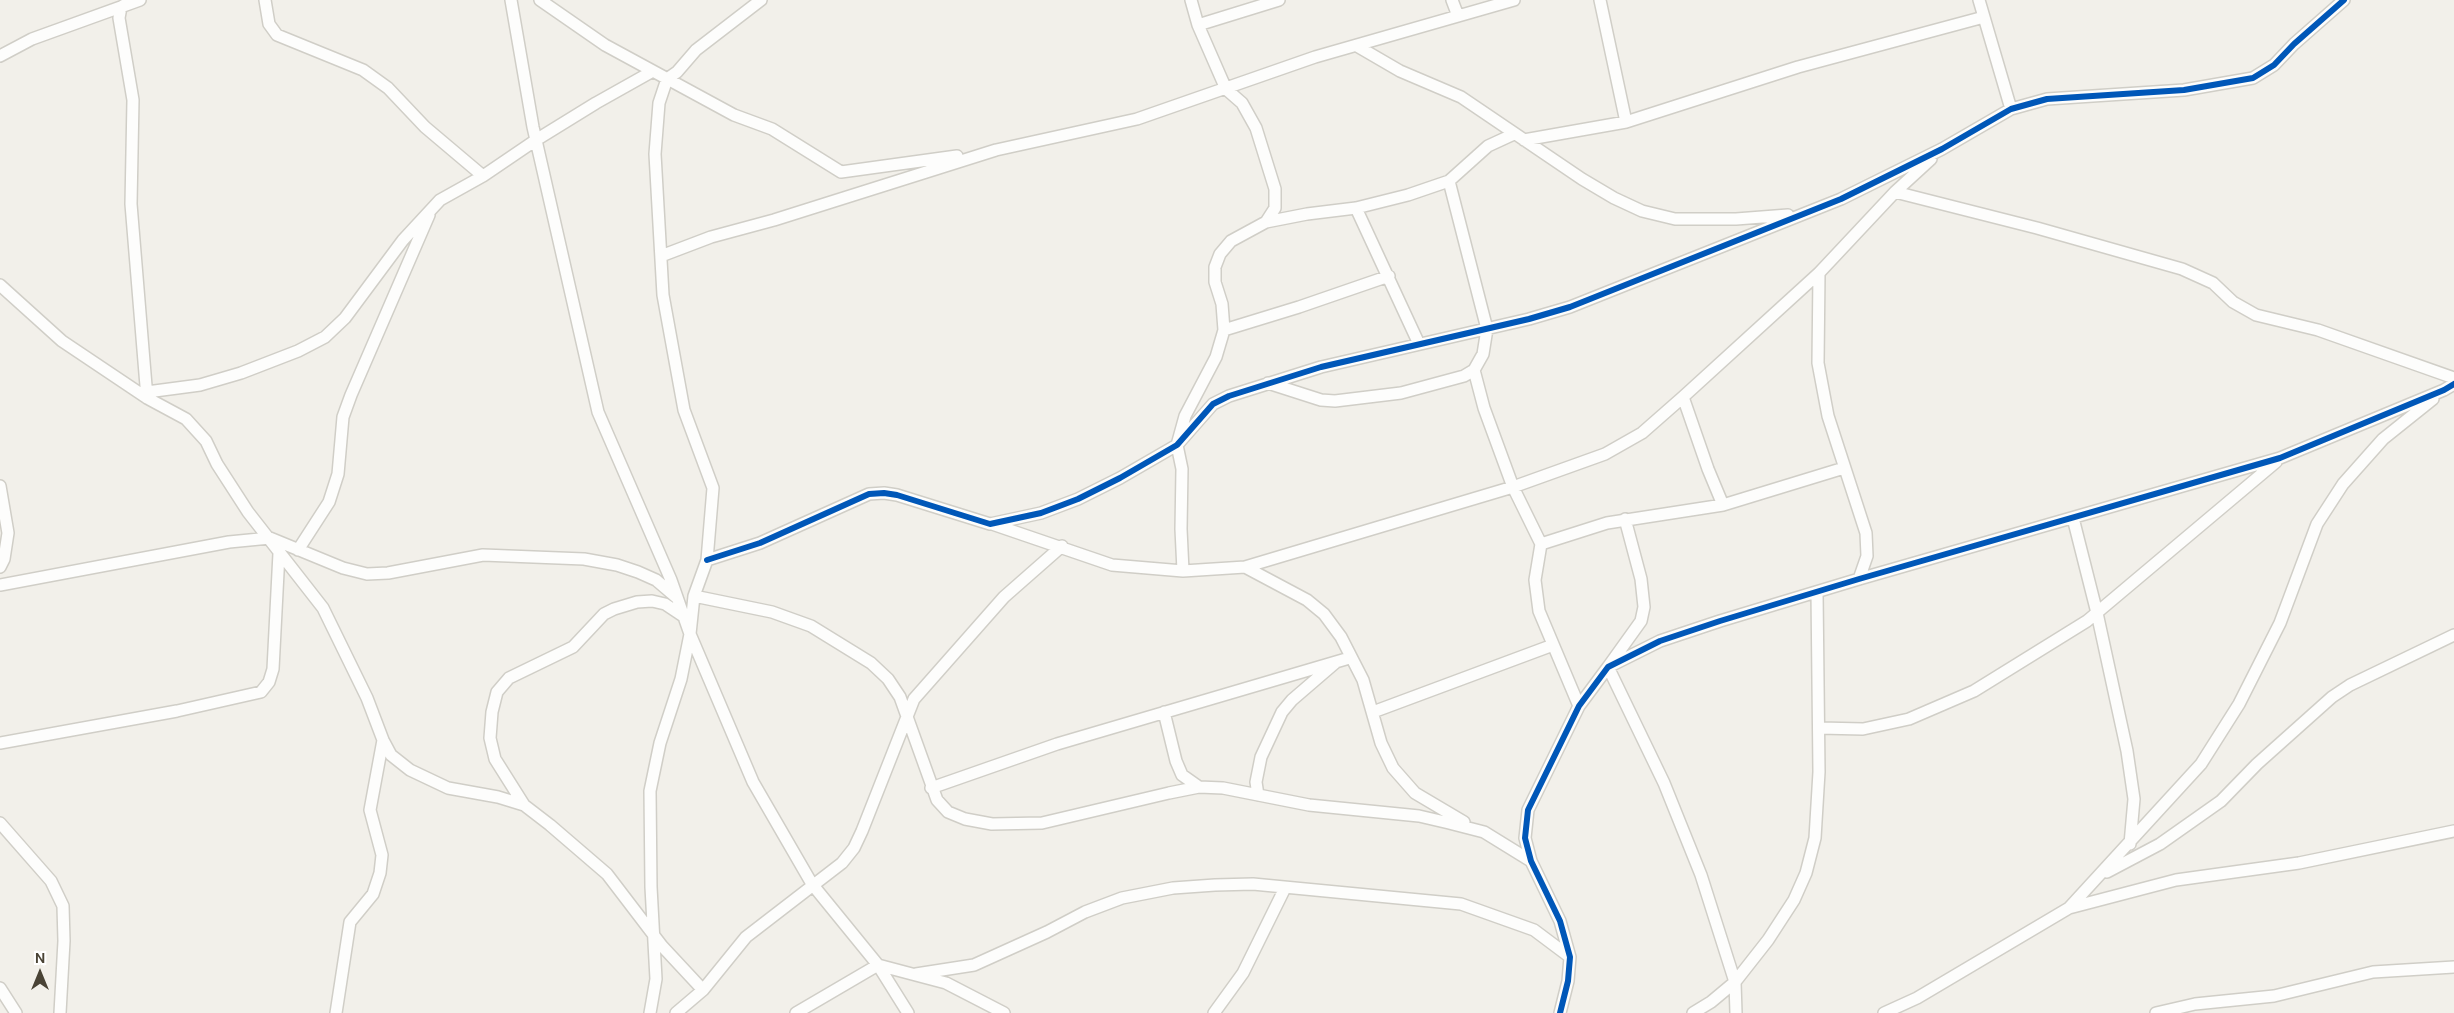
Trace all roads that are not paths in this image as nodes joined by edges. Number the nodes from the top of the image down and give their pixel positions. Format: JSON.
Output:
{"nodes":[{"id":1,"x":140,"y":0,"type":"edge"},
{"id":2,"x":265,"y":0,"type":"edge"},
{"id":3,"x":511,"y":0,"type":"edge"},
{"id":4,"x":540,"y":0,"type":"edge"},
{"id":5,"x":1191,"y":0,"type":"edge"},
{"id":6,"x":1279,"y":0,"type":"edge"},
{"id":7,"x":1452,"y":0,"type":"edge"},
{"id":8,"x":1514,"y":0,"type":"edge"},
{"id":9,"x":1600,"y":0,"type":"edge"},
{"id":10,"x":1979,"y":0,"type":"edge"},
{"id":11,"x":2344,"y":0,"type":"edge"},
{"id":12,"x":760,"y":1,"type":"edge"},
{"id":13,"x":126,"y":4,"type":"junction"},
{"id":14,"x":1458,"y":16,"type":"junction"},
{"id":15,"x":1984,"y":17,"type":"junction"},
{"id":16,"x":1198,"y":25,"type":"junction"},
{"id":17,"x":1357,"y":46,"type":"junction"},
{"id":18,"x":0,"y":56,"type":"edge"},
{"id":19,"x":653,"y":71,"type":"junction"},
{"id":20,"x":667,"y":79,"type":"junction"},
{"id":21,"x":1226,"y":88,"type":"junction"},
{"id":22,"x":2012,"y":109,"type":"junction"},
{"id":23,"x":1626,"y":122,"type":"junction"},
{"id":24,"x":1514,"y":134,"type":"junction"},
{"id":25,"x":536,"y":140,"type":"junction"},
{"id":26,"x":1524,"y":140,"type":"junction"},
{"id":27,"x":1942,"y":148,"type":"junction"},
{"id":28,"x":996,"y":150,"type":"junction"},
{"id":29,"x":483,"y":176,"type":"junction"},
{"id":30,"x":1449,"y":181,"type":"junction"},
{"id":31,"x":1895,"y":192,"type":"junction"},
{"id":32,"x":433,"y":207,"type":"junction"},
{"id":33,"x":1356,"y":208,"type":"junction"},
{"id":34,"x":1800,"y":214,"type":"junction"},
{"id":35,"x":1266,"y":222,"type":"junction"},
{"id":36,"x":661,"y":256,"type":"junction"},
{"id":37,"x":1819,"y":273,"type":"junction"},
{"id":38,"x":1389,"y":276,"type":"junction"},
{"id":39,"x":0,"y":285,"type":"edge"},
{"id":40,"x":1487,"y":329,"type":"junction"},
{"id":41,"x":1224,"y":330,"type":"junction"},
{"id":42,"x":1418,"y":344,"type":"junction"},
{"id":43,"x":1474,"y":370,"type":"junction"},
{"id":44,"x":2454,"y":378,"type":"edge"},
{"id":45,"x":1267,"y":383,"type":"junction"},
{"id":46,"x":2449,"y":387,"type":"edge"},
{"id":47,"x":147,"y":395,"type":"junction"},
{"id":48,"x":1683,"y":398,"type":"junction"},
{"id":49,"x":1176,"y":445,"type":"junction"},
{"id":50,"x":2280,"y":458,"type":"junction"},
{"id":51,"x":1844,"y":468,"type":"junction"},
{"id":52,"x":0,"y":486,"type":"edge"},
{"id":53,"x":1513,"y":487,"type":"junction"},
{"id":54,"x":1723,"y":505,"type":"junction"},
{"id":55,"x":2073,"y":518,"type":"junction"},
{"id":56,"x":1625,"y":519,"type":"junction"},
{"id":57,"x":990,"y":524,"type":"junction"},
{"id":58,"x":270,"y":538,"type":"junction"},
{"id":59,"x":1541,"y":544,"type":"junction"},
{"id":60,"x":1062,"y":546,"type":"junction"},
{"id":61,"x":298,"y":550,"type":"junction"},
{"id":62,"x":279,"y":553,"type":"junction"},
{"id":63,"x":707,"y":560,"type":"junction"},
{"id":64,"x":0,"y":566,"type":"edge"},
{"id":65,"x":1245,"y":567,"type":"junction"},
{"id":66,"x":1183,"y":571,"type":"junction"},
{"id":67,"x":1859,"y":579,"type":"junction"},
{"id":68,"x":0,"y":585,"type":"edge"},
{"id":69,"x":1817,"y":592,"type":"junction"},
{"id":70,"x":694,"y":596,"type":"junction"},
{"id":71,"x":678,"y":598,"type":"junction"},
{"id":72,"x":2097,"y":613,"type":"junction"},
{"id":73,"x":683,"y":616,"type":"junction"},
{"id":74,"x":690,"y":634,"type":"junction"},
{"id":75,"x":2454,"y":635,"type":"edge"},
{"id":76,"x":1553,"y":645,"type":"junction"},
{"id":77,"x":1346,"y":653,"type":"junction"},
{"id":78,"x":1608,"y":667,"type":"junction"},
{"id":79,"x":1579,"y":706,"type":"junction"},
{"id":80,"x":1164,"y":712,"type":"junction"},
{"id":81,"x":1373,"y":712,"type":"junction"},
{"id":82,"x":906,"y":714,"type":"junction"},
{"id":83,"x":1820,"y":728,"type":"junction"},
{"id":84,"x":383,"y":740,"type":"junction"},
{"id":85,"x":0,"y":743,"type":"edge"},
{"id":86,"x":1199,"y":787,"type":"junction"},
{"id":87,"x":931,"y":788,"type":"junction"},
{"id":88,"x":1258,"y":795,"type":"junction"},
{"id":89,"x":524,"y":806,"type":"junction"},
{"id":90,"x":0,"y":822,"type":"edge"},
{"id":91,"x":2454,"y":831,"type":"edge"},
{"id":92,"x":1484,"y":832,"type":"junction"},
{"id":93,"x":2130,"y":844,"type":"junction"},
{"id":94,"x":1530,"y":861,"type":"junction"},
{"id":95,"x":2099,"y":876,"type":"junction"},
{"id":96,"x":812,"y":884,"type":"junction"},
{"id":97,"x":1285,"y":888,"type":"junction"},
{"id":98,"x":2069,"y":908,"type":"junction"},
{"id":99,"x":653,"y":933,"type":"junction"},
{"id":100,"x":1570,"y":957,"type":"junction"},
{"id":101,"x":878,"y":965,"type":"junction"},
{"id":102,"x":2454,"y":967,"type":"edge"},
{"id":103,"x":916,"y":974,"type":"junction"},
{"id":104,"x":1734,"y":982,"type":"junction"},
{"id":105,"x":0,"y":988,"type":"edge"},
{"id":106,"x":702,"y":990,"type":"junction"},
{"id":107,"x":16,"y":1013,"type":"edge"},
{"id":108,"x":60,"y":1013,"type":"edge"},
{"id":109,"x":336,"y":1013,"type":"edge"},
{"id":110,"x":650,"y":1013,"type":"edge"},
{"id":111,"x":676,"y":1013,"type":"edge"},
{"id":112,"x":796,"y":1013,"type":"edge"},
{"id":113,"x":908,"y":1013,"type":"edge"},
{"id":114,"x":1004,"y":1013,"type":"edge"},
{"id":115,"x":1214,"y":1013,"type":"edge"},
{"id":116,"x":1560,"y":1013,"type":"edge"},
{"id":117,"x":1693,"y":1013,"type":"edge"},
{"id":118,"x":1736,"y":1013,"type":"edge"},
{"id":119,"x":1884,"y":1013,"type":"edge"},
{"id":120,"x":2156,"y":1013,"type":"edge"}],
"edges":[{"from":1,"to":13,"type":"street"},
{"from":2,"to":29,"type":"street"},
{"from":3,"to":25,"type":"street"},
{"from":4,"to":19,"type":"street"},
{"from":5,"to":16,"type":"street"},
{"from":6,"to":16,"type":"street"},
{"from":7,"to":14,"type":"street"},
{"from":8,"to":14,"type":"street"},
{"from":9,"to":23,"type":"street"},
{"from":10,"to":15,"type":"street"},
{"from":11,"to":22,"type":"street"},
{"from":12,"to":20,"type":"street"},
{"from":13,"to":18,"type":"street"},
{"from":13,"to":47,"type":"street"},
{"from":14,"to":17,"type":"street"},
{"from":15,"to":22,"type":"street"},
{"from":15,"to":23,"type":"street"},
{"from":16,"to":21,"type":"street"},
{"from":17,"to":21,"type":"street"},
{"from":17,"to":24,"type":"street"},
{"from":19,"to":20,"type":"street"},
{"from":19,"to":25,"type":"street"},
{"from":20,"to":28,"type":"street"},
{"from":20,"to":36,"type":"street"},
{"from":21,"to":28,"type":"street"},
{"from":21,"to":35,"type":"street"},
{"from":22,"to":27,"type":"street"},
{"from":23,"to":26,"type":"street"},
{"from":24,"to":26,"type":"street"},
{"from":24,"to":30,"type":"street"},
{"from":25,"to":29,"type":"street"},
{"from":25,"to":71,"type":"street"},
{"from":26,"to":34,"type":"street"},
{"from":27,"to":31,"type":"street"},
{"from":27,"to":34,"type":"street"},
{"from":28,"to":36,"type":"street"},
{"from":29,"to":32,"type":"street"},
{"from":30,"to":33,"type":"street"},
{"from":30,"to":40,"type":"street"},
{"from":31,"to":37,"type":"street"},
{"from":31,"to":44,"type":"street"},
{"from":32,"to":47,"type":"street"},
{"from":32,"to":61,"type":"street"},
{"from":33,"to":35,"type":"street"},
{"from":33,"to":38,"type":"street"},
{"from":34,"to":40,"type":"street"},
{"from":35,"to":41,"type":"street"},
{"from":36,"to":63,"type":"street"},
{"from":37,"to":48,"type":"street"},
{"from":37,"to":51,"type":"street"},
{"from":38,"to":41,"type":"street"},
{"from":38,"to":42,"type":"street"},
{"from":39,"to":47,"type":"street"},
{"from":40,"to":42,"type":"street"},
{"from":40,"to":43,"type":"street"},
{"from":41,"to":49,"type":"street"},
{"from":42,"to":45,"type":"street"},
{"from":43,"to":45,"type":"street"},
{"from":43,"to":53,"type":"street"},
{"from":45,"to":49,"type":"street"},
{"from":46,"to":50,"type":"street"},
{"from":46,"to":93,"type":"street"},
{"from":47,"to":58,"type":"street"},
{"from":48,"to":53,"type":"street"},
{"from":48,"to":54,"type":"street"},
{"from":49,"to":57,"type":"street"},
{"from":49,"to":66,"type":"street"},
{"from":50,"to":55,"type":"street"},
{"from":50,"to":72,"type":"street"},
{"from":51,"to":54,"type":"street"},
{"from":51,"to":67,"type":"street"},
{"from":52,"to":64,"type":"street"},
{"from":53,"to":59,"type":"street"},
{"from":53,"to":65,"type":"street"},
{"from":54,"to":56,"type":"street"},
{"from":55,"to":67,"type":"street"},
{"from":55,"to":72,"type":"street"},
{"from":56,"to":59,"type":"street"},
{"from":56,"to":78,"type":"street"},
{"from":57,"to":60,"type":"street"},
{"from":57,"to":63,"type":"street"},
{"from":58,"to":61,"type":"street"},
{"from":58,"to":62,"type":"street"},
{"from":58,"to":68,"type":"street"},
{"from":59,"to":76,"type":"street"},
{"from":60,"to":66,"type":"street"},
{"from":60,"to":82,"type":"street"},
{"from":61,"to":71,"type":"street"},
{"from":62,"to":84,"type":"street"},
{"from":62,"to":85,"type":"street"},
{"from":63,"to":70,"type":"street"},
{"from":65,"to":66,"type":"street"},
{"from":65,"to":77,"type":"street"},
{"from":67,"to":69,"type":"street"},
{"from":69,"to":78,"type":"street"},
{"from":69,"to":83,"type":"street"},
{"from":70,"to":74,"type":"street"},
{"from":70,"to":82,"type":"street"},
{"from":71,"to":73,"type":"street"},
{"from":72,"to":83,"type":"street"},
{"from":72,"to":93,"type":"street"},
{"from":73,"to":74,"type":"street"},
{"from":73,"to":89,"type":"street"},
{"from":74,"to":96,"type":"street"},
{"from":74,"to":99,"type":"street"},
{"from":75,"to":95,"type":"street"},
{"from":76,"to":79,"type":"street"},
{"from":76,"to":81,"type":"street"},
{"from":77,"to":80,"type":"street"},
{"from":77,"to":81,"type":"street"},
{"from":77,"to":88,"type":"street"},
{"from":78,"to":79,"type":"street"},
{"from":78,"to":104,"type":"street"},
{"from":79,"to":94,"type":"street"},
{"from":80,"to":86,"type":"street"},
{"from":80,"to":87,"type":"street"},
{"from":81,"to":92,"type":"street"},
{"from":82,"to":87,"type":"street"},
{"from":82,"to":96,"type":"street"},
{"from":83,"to":104,"type":"street"},
{"from":84,"to":89,"type":"street"},
{"from":84,"to":109,"type":"street"},
{"from":86,"to":87,"type":"street"},
{"from":86,"to":88,"type":"street"},
{"from":88,"to":92,"type":"street"},
{"from":89,"to":99,"type":"street"},
{"from":90,"to":108,"type":"street"},
{"from":91,"to":98,"type":"street"},
{"from":92,"to":94,"type":"street"},
{"from":93,"to":95,"type":"street"},
{"from":94,"to":100,"type":"street"},
{"from":95,"to":98,"type":"street"},
{"from":96,"to":101,"type":"street"},
{"from":96,"to":106,"type":"street"},
{"from":97,"to":100,"type":"street"},
{"from":97,"to":103,"type":"street"},
{"from":97,"to":115,"type":"street"},
{"from":98,"to":119,"type":"street"},
{"from":99,"to":106,"type":"street"},
{"from":99,"to":110,"type":"street"},
{"from":100,"to":116,"type":"street"},
{"from":101,"to":103,"type":"street"},
{"from":101,"to":112,"type":"street"},
{"from":101,"to":113,"type":"street"},
{"from":102,"to":120,"type":"street"},
{"from":103,"to":114,"type":"street"},
{"from":104,"to":117,"type":"street"},
{"from":104,"to":118,"type":"street"},
{"from":105,"to":107,"type":"street"},
{"from":106,"to":111,"type":"street"}]}
